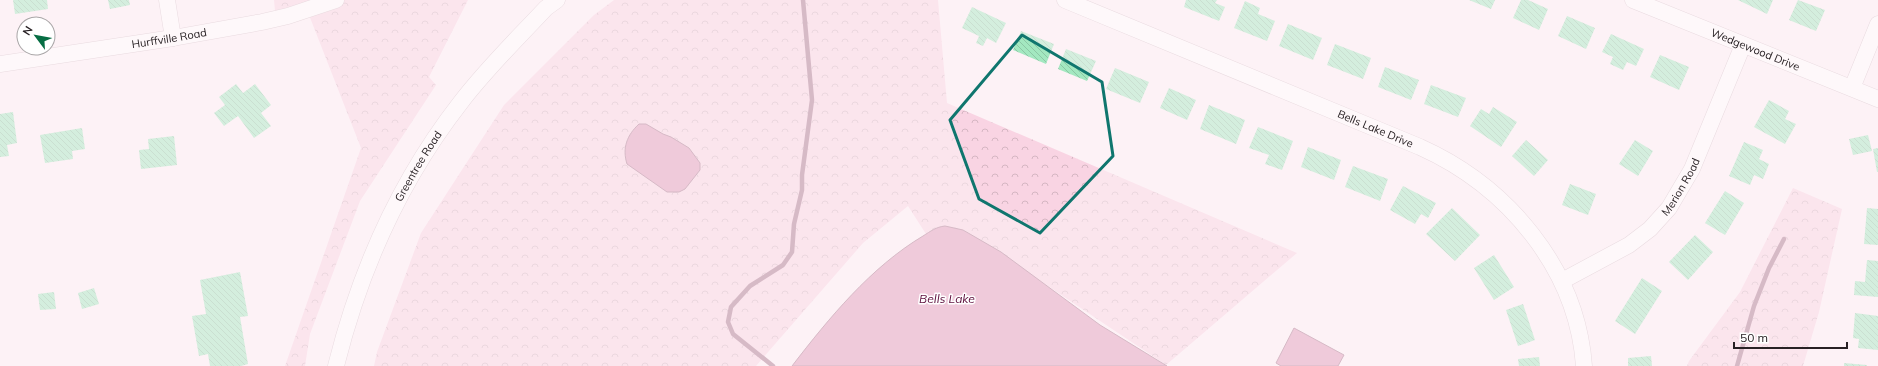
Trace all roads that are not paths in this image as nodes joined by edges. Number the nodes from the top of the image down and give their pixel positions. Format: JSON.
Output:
{"nodes":[{"id":1,"x":168,"y":0,"type":"edge"},
{"id":2,"x":336,"y":0,"type":"edge"},
{"id":3,"x":1065,"y":0,"type":"edge"},
{"id":4,"x":1633,"y":0,"type":"edge"},
{"id":5,"x":547,"y":3,"type":"edge"},
{"id":6,"x":1878,"y":24,"type":"edge"},
{"id":7,"x":173,"y":38,"type":"junction"},
{"id":8,"x":1743,"y":45,"type":"junction"},
{"id":9,"x":0,"y":64,"type":"edge"},
{"id":10,"x":1852,"y":88,"type":"junction"},
{"id":11,"x":1878,"y":99,"type":"edge"},
{"id":12,"x":1562,"y":281,"type":"junction"},
{"id":13,"x":336,"y":366,"type":"edge"},
{"id":14,"x":1584,"y":366,"type":"edge"}],
"edges":[{"from":1,"to":7,"type":"street"},
{"from":2,"to":7,"type":"street","name":"Hurffville Road"},
{"from":3,"to":12,"type":"street","name":"Bells Lake Drive"},
{"from":4,"to":8,"type":"street","name":"Wedgewood Drive"},
{"from":5,"to":13,"type":"street","name":"Greentree Road"},
{"from":6,"to":10,"type":"street"},
{"from":7,"to":9,"type":"street","name":"Hurffville Road"},
{"from":8,"to":10,"type":"street","name":"Wedgewood Drive"},
{"from":8,"to":12,"type":"street","name":"Merion Road"},
{"from":10,"to":11,"type":"street","name":"Wedgewood Drive"},
{"from":12,"to":14,"type":"street","name":"Bells Lake Drive"}]}
